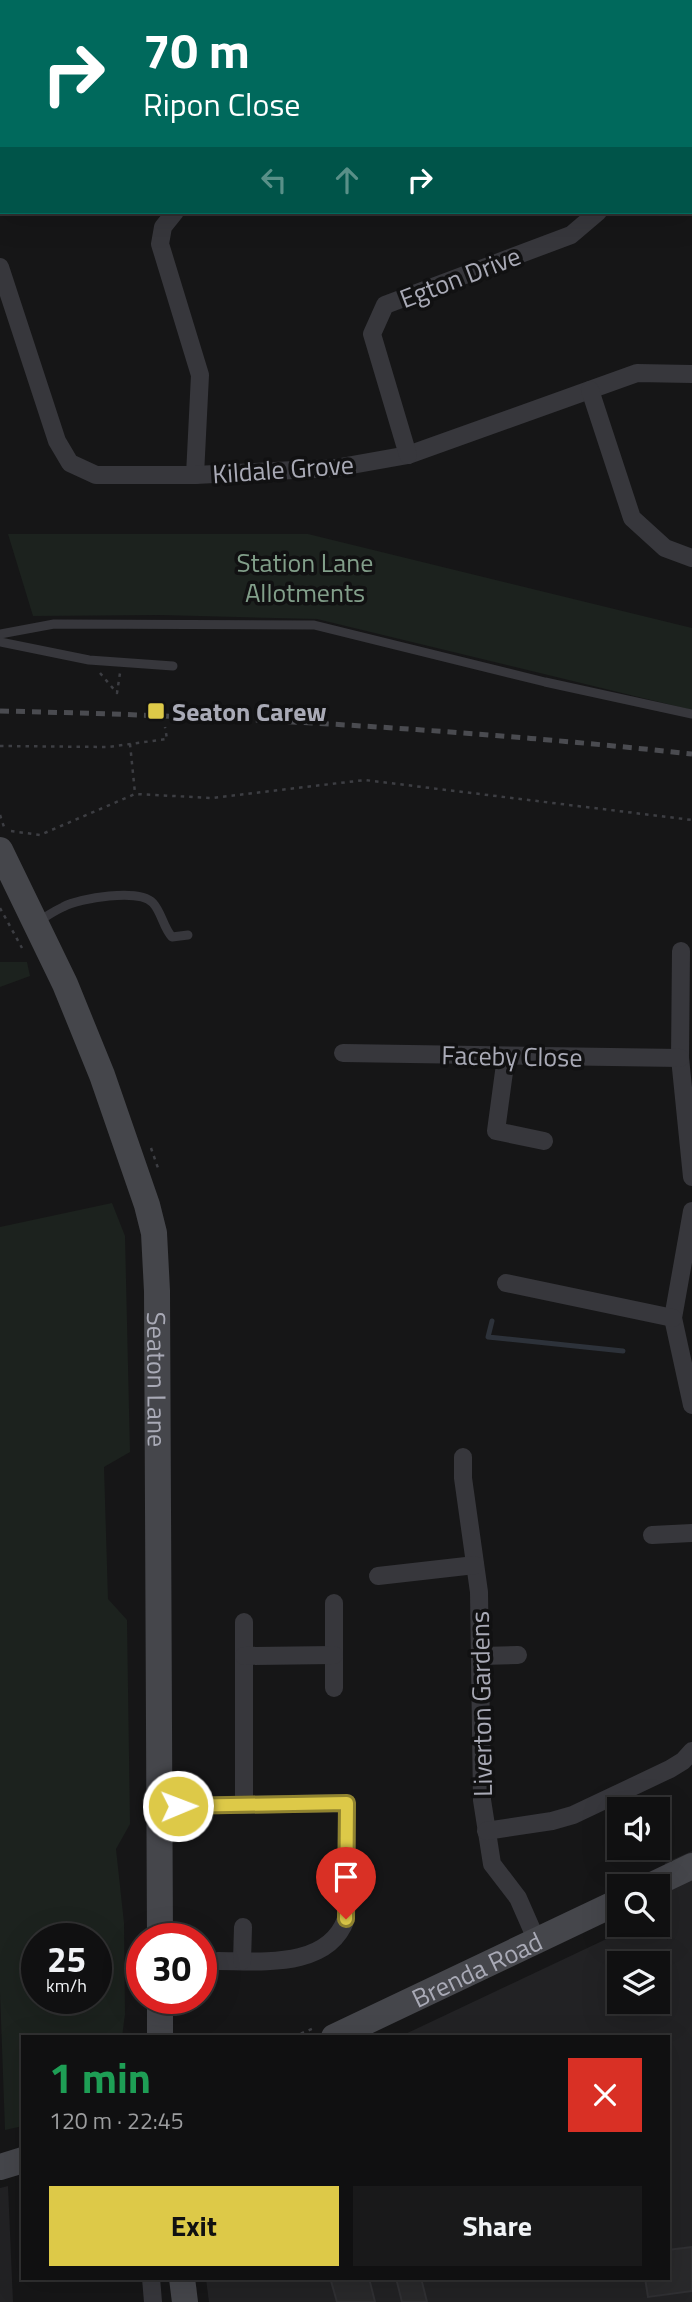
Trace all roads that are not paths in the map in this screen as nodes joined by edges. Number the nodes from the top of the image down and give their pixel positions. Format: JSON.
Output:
{"nodes":[{"id":1,"x":173,"y":214,"type":"edge"},
{"id":2,"x":596,"y":214,"type":"edge"},
{"id":3,"x":0,"y":267,"type":"edge"},
{"id":4,"x":692,"y":374,"type":"edge"},
{"id":5,"x":590,"y":390,"type":"junction"},
{"id":6,"x":408,"y":454,"type":"junction"},
{"id":7,"x":195,"y":475,"type":"junction"},
{"id":8,"x":692,"y":558,"type":"edge"},
{"id":9,"x":0,"y":634,"type":"edge"},
{"id":10,"x":0,"y":642,"type":"edge"},
{"id":11,"x":173,"y":666,"type":"dead end"},
{"id":12,"x":692,"y":714,"type":"edge"},
{"id":13,"x":2,"y":840,"type":"edge"},
{"id":14,"x":34,"y":923,"type":"junction"},
{"id":15,"x":188,"y":935,"type":"dead end"},
{"id":16,"x":681,"y":951,"type":"dead end"},
{"id":17,"x":343,"y":1052,"type":"dead end"},
{"id":18,"x":506,"y":1057,"type":"junction"},
{"id":19,"x":680,"y":1058,"type":"junction"},
{"id":20,"x":544,"y":1140,"type":"dead end"},
{"id":21,"x":692,"y":1177,"type":"edge"},
{"id":22,"x":692,"y":1211,"type":"edge"},
{"id":23,"x":506,"y":1283,"type":"dead end"},
{"id":24,"x":673,"y":1318,"type":"junction"},
{"id":25,"x":692,"y":1405,"type":"edge"},
{"id":26,"x":463,"y":1457,"type":"dead end"},
{"id":27,"x":692,"y":1534,"type":"edge"},
{"id":28,"x":652,"y":1535,"type":"dead end"},
{"id":29,"x":475,"y":1565,"type":"junction"},
{"id":30,"x":379,"y":1576,"type":"dead end"},
{"id":31,"x":334,"y":1603,"type":"dead end"},
{"id":32,"x":244,"y":1622,"type":"dead end"},
{"id":33,"x":334,"y":1655,"type":"junction"},
{"id":34,"x":518,"y":1655,"type":"dead end"},
{"id":35,"x":244,"y":1656,"type":"junction"},
{"id":36,"x":481,"y":1656,"type":"junction"},
{"id":37,"x":334,"y":1688,"type":"dead end"},
{"id":38,"x":692,"y":1751,"type":"edge"},
{"id":39,"x":244,"y":1804,"type":"junction"},
{"id":40,"x":160,"y":1806,"type":"junction"},
{"id":41,"x":486,"y":1831,"type":"junction"},
{"id":42,"x":692,"y":1866,"type":"edge"},
{"id":43,"x":670,"y":1876,"type":"edge"},
{"id":44,"x":607,"y":1907,"type":"edge"},
{"id":45,"x":160,"y":1923,"type":"edge"},
{"id":46,"x":243,"y":1927,"type":"dead end"},
{"id":47,"x":536,"y":1939,"type":"junction"},
{"id":48,"x":218,"y":1961,"type":"dead end"},
{"id":49,"x":242,"y":1961,"type":"junction"},
{"id":50,"x":160,"y":2014,"type":"edge"},
{"id":51,"x":160,"y":2035,"type":"edge"},
{"id":52,"x":338,"y":2035,"type":"edge"},
{"id":53,"x":150,"y":2280,"type":"edge"},
{"id":54,"x":182,"y":2280,"type":"edge"},
{"id":55,"x":153,"y":2302,"type":"edge"},
{"id":56,"x":186,"y":2302,"type":"edge"}],
"edges":[{"from":1,"to":7,"type":"street"},
{"from":2,"to":6,"type":"street","name":"Egton Drive"},
{"from":3,"to":7,"type":"street","name":"Kildale Grove"},
{"from":4,"to":5,"type":"street","name":"Kildale Grove"},
{"from":5,"to":6,"type":"street","name":"Kildale Grove"},
{"from":5,"to":8,"type":"street"},
{"from":6,"to":7,"type":"street","name":"Kildale Grove"},
{"from":9,"to":12,"type":"lane"},
{"from":10,"to":11,"type":"lane"},
{"from":13,"to":14,"type":"main road","name":"Seaton Lane"},
{"from":14,"to":15,"type":"lane"},
{"from":14,"to":40,"type":"main road","name":"Seaton Lane"},
{"from":16,"to":19,"type":"street"},
{"from":17,"to":18,"type":"street","name":"Faceby Close"},
{"from":18,"to":19,"type":"street","name":"Faceby Close"},
{"from":18,"to":20,"type":"street"},
{"from":19,"to":21,"type":"street"},
{"from":22,"to":24,"type":"street"},
{"from":23,"to":24,"type":"street"},
{"from":24,"to":25,"type":"street"},
{"from":26,"to":29,"type":"street","name":"Liverton Gardens"},
{"from":27,"to":28,"type":"street"},
{"from":29,"to":30,"type":"street"},
{"from":29,"to":36,"type":"street","name":"Liverton Gardens"},
{"from":31,"to":33,"type":"street"},
{"from":32,"to":35,"type":"street"},
{"from":33,"to":35,"type":"street"},
{"from":33,"to":37,"type":"street"},
{"from":34,"to":36,"type":"street"},
{"from":35,"to":39,"type":"street"},
{"from":36,"to":41,"type":"street","name":"Liverton Gardens"},
{"from":38,"to":41,"type":"street"},
{"from":39,"to":40,"type":"street"},
{"from":39,"to":49,"type":"street"},
{"from":40,"to":45,"type":"main road","name":"Seaton Lane"},
{"from":41,"to":47,"type":"street","name":"Liverton Gardens"},
{"from":42,"to":43,"type":"main road"},
{"from":44,"to":47,"type":"main road","name":"Brenda Road"},
{"from":46,"to":49,"type":"street"},
{"from":47,"to":52,"type":"main road","name":"Brenda Road"},
{"from":48,"to":49,"type":"street"},
{"from":50,"to":51,"type":"main road"},
{"from":53,"to":55,"type":"street"},
{"from":54,"to":56,"type":"main road"}]}
